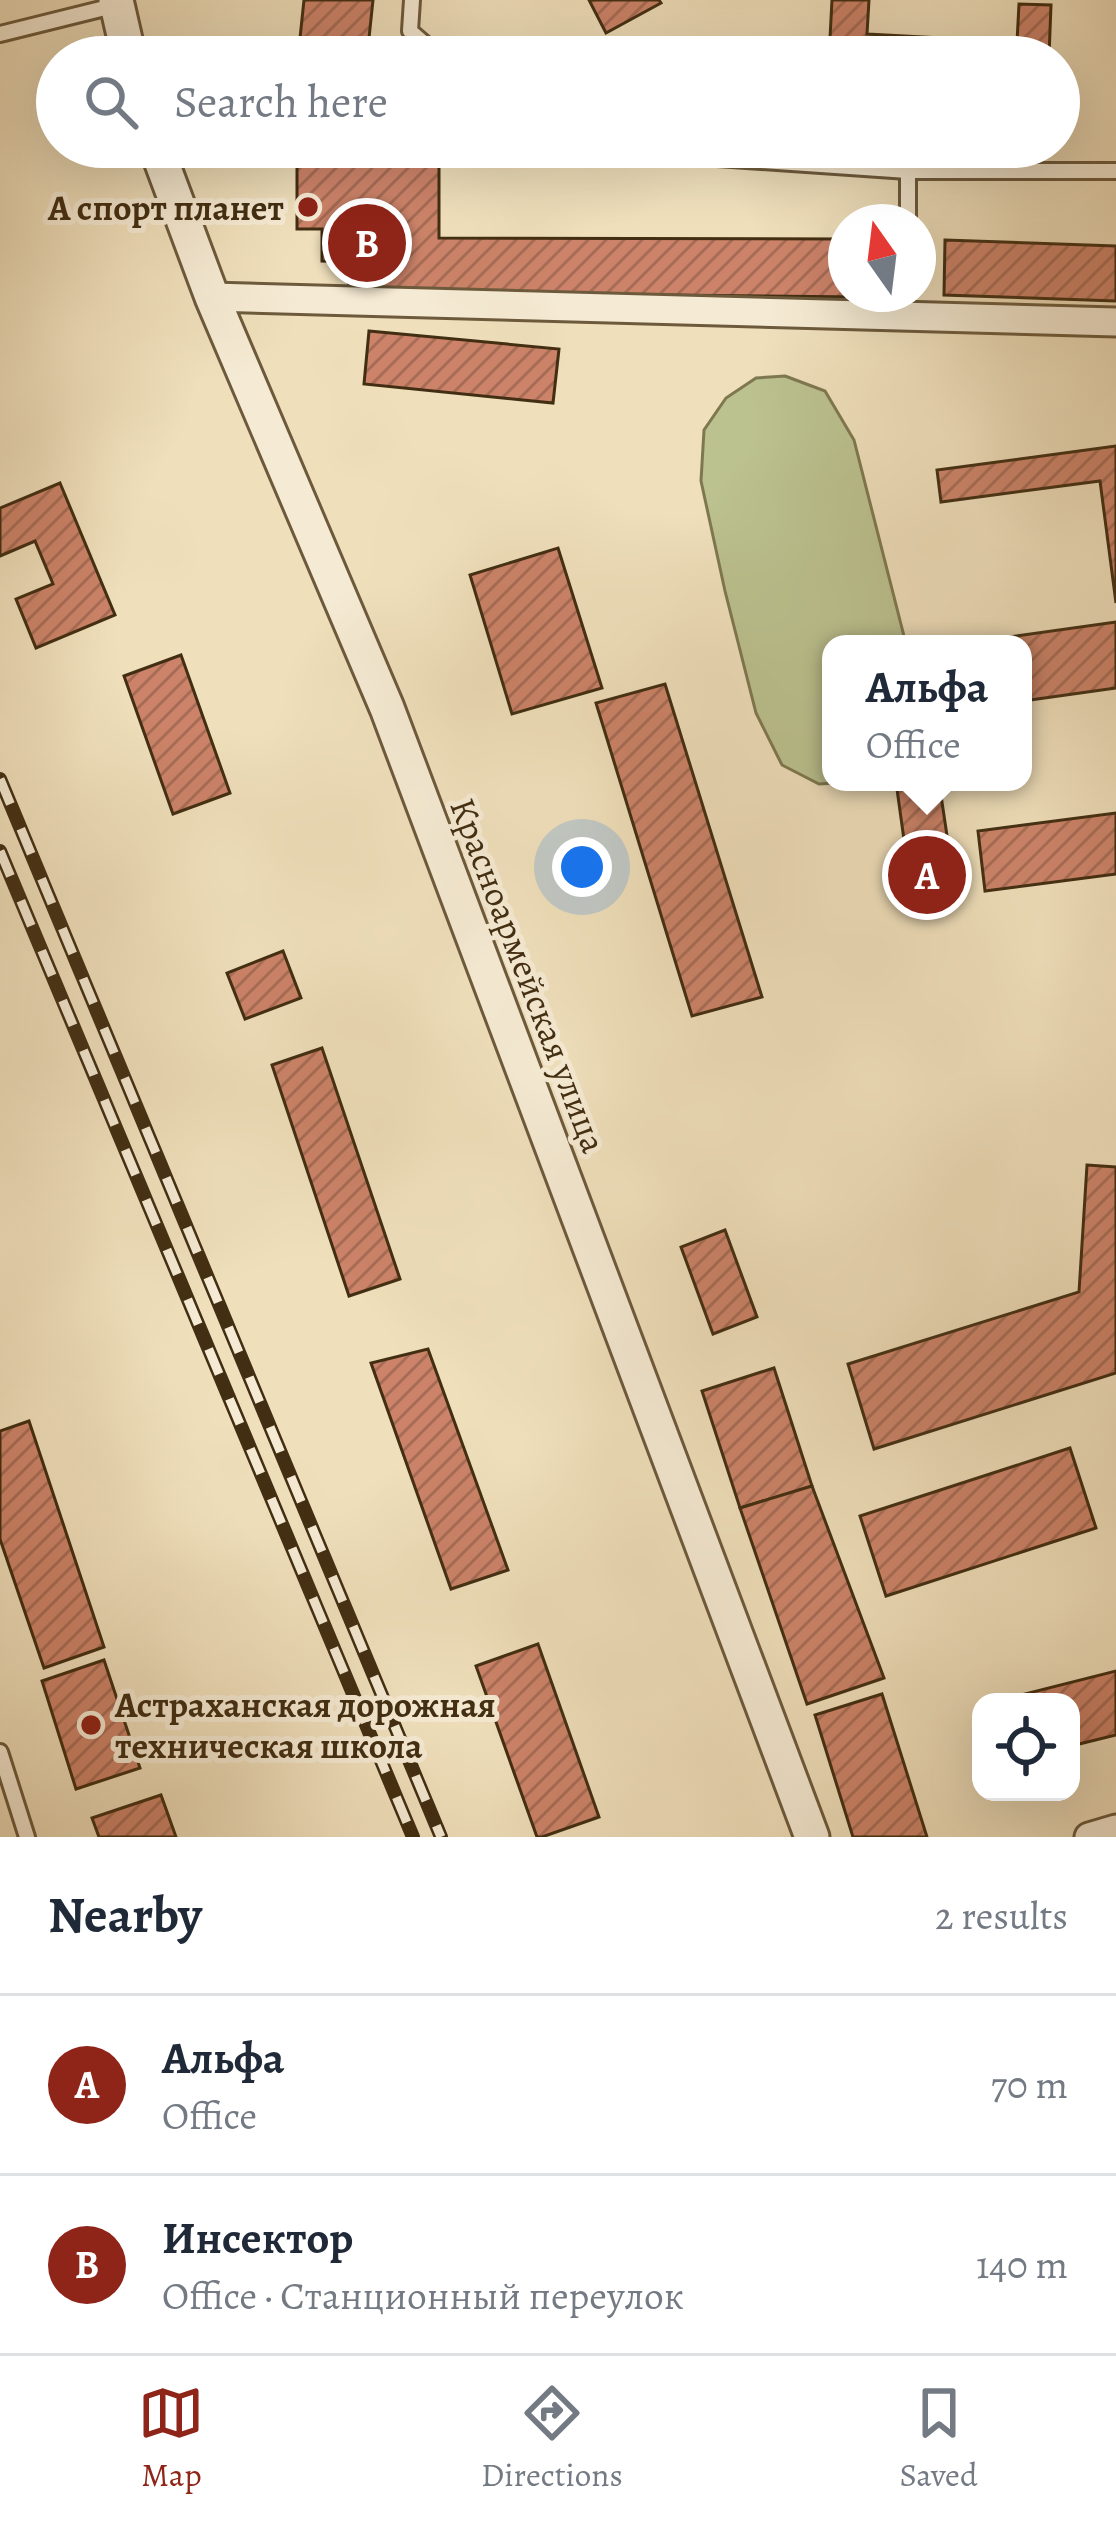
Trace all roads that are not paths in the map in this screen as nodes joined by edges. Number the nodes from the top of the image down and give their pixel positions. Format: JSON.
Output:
{"nodes":[{"id":1,"x":412,"y":0,"type":"edge"},
{"id":2,"x":117,"y":2,"type":"edge"},
{"id":3,"x":0,"y":34,"type":"edge"},
{"id":4,"x":124,"y":36,"type":"edge"},
{"id":5,"x":415,"y":36,"type":"edge"},
{"id":6,"x":164,"y":168,"type":"edge"},
{"id":7,"x":877,"y":168,"type":"edge"},
{"id":8,"x":908,"y":170,"type":"junction"},
{"id":9,"x":1116,"y":171,"type":"edge"},
{"id":10,"x":908,"y":204,"type":"edge"},
{"id":11,"x":212,"y":297,"type":"junction"},
{"id":12,"x":828,"y":304,"type":"edge"},
{"id":13,"x":936,"y":307,"type":"edge"},
{"id":14,"x":1116,"y":322,"type":"edge"},
{"id":15,"x":0,"y":1753,"type":"edge"},
{"id":16,"x":1116,"y":1829,"type":"edge"},
{"id":17,"x":27,"y":1837,"type":"edge"},
{"id":18,"x":812,"y":1837,"type":"edge"},
{"id":19,"x":1089,"y":1837,"type":"edge"}],
"edges":[{"from":1,"to":5,"type":"lane"},
{"from":2,"to":3,"type":"lane"},
{"from":2,"to":4,"type":"street"},
{"from":6,"to":11,"type":"street","name":"Красноармейская улица"},
{"from":7,"to":8,"type":"lane"},
{"from":8,"to":9,"type":"lane"},
{"from":8,"to":10,"type":"lane"},
{"from":11,"to":12,"type":"street"},
{"from":11,"to":18,"type":"street","name":"Красноармейская улица"},
{"from":13,"to":14,"type":"street"},
{"from":15,"to":17,"type":"lane"},
{"from":16,"to":19,"type":"street"}]}
